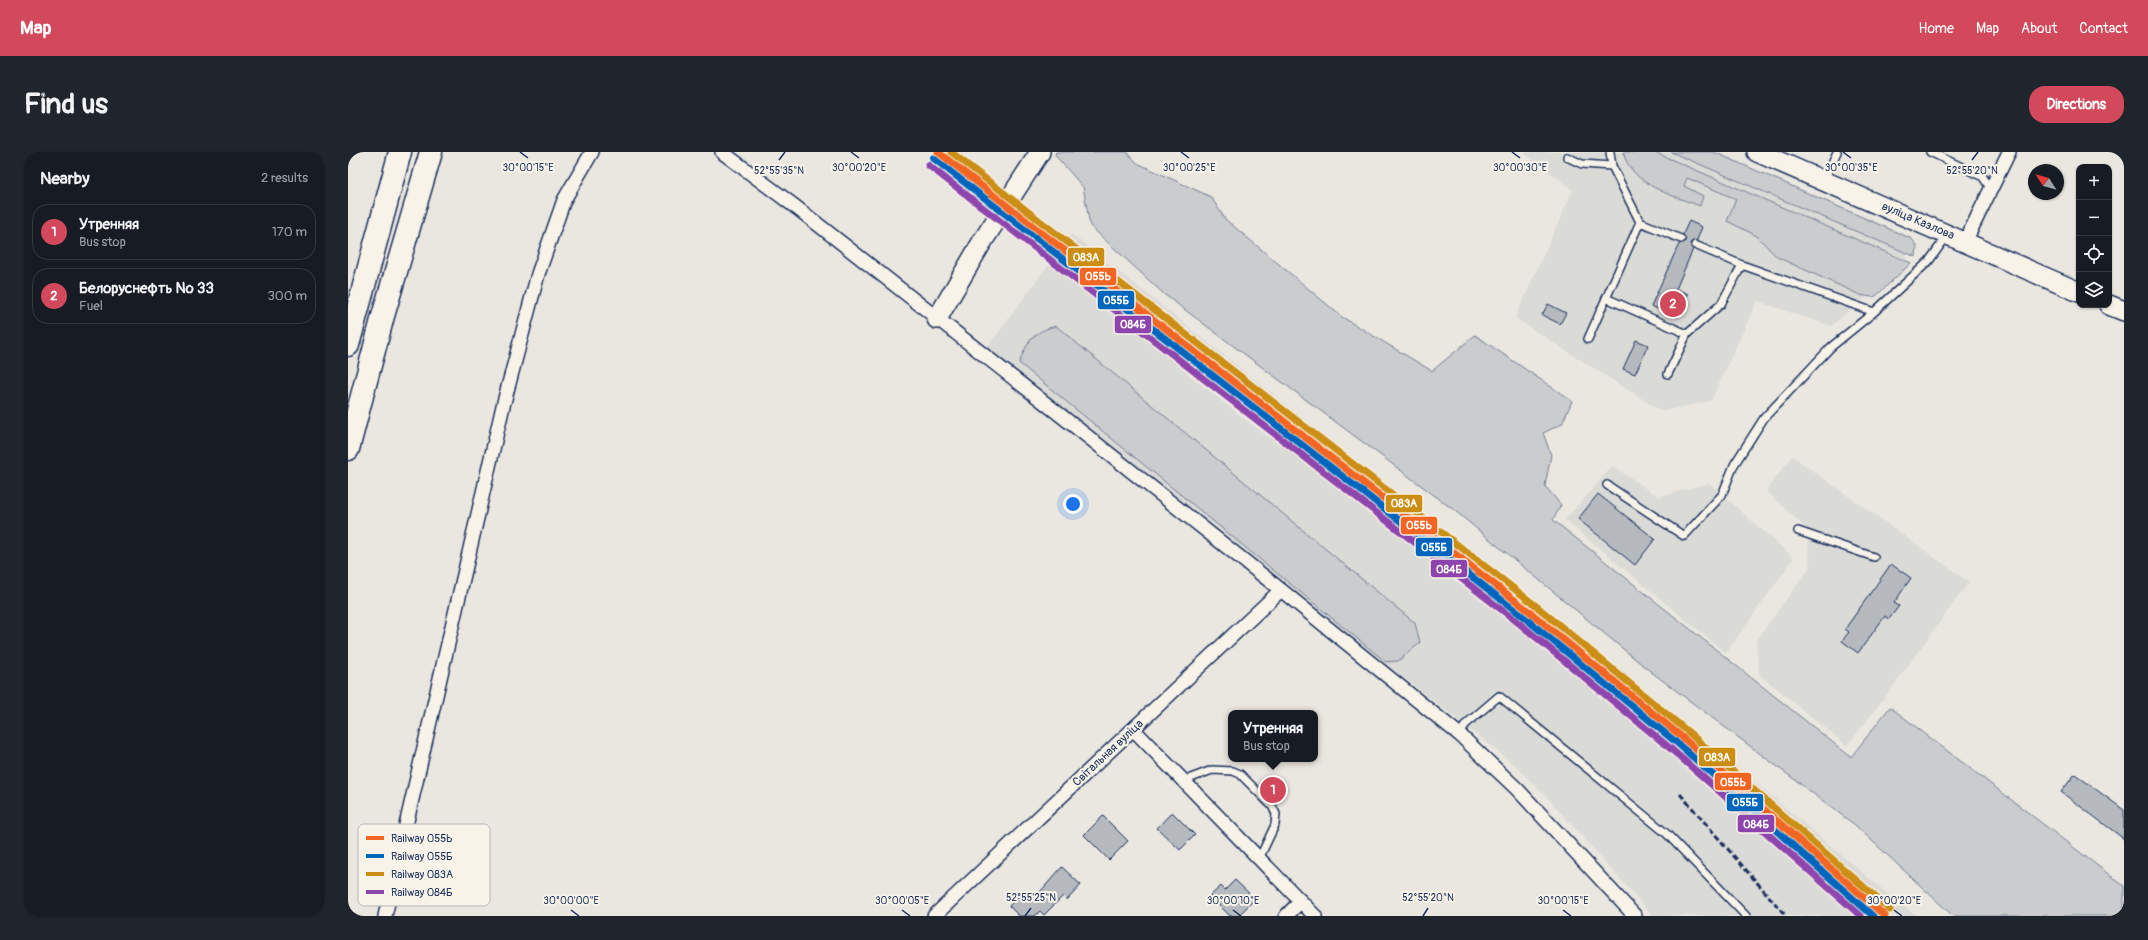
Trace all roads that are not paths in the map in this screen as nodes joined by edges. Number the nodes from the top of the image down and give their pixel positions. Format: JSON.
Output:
{"nodes":[{"id":1,"x":400,"y":152,"type":"edge"},
{"id":2,"x":431,"y":152,"type":"edge"},
{"id":3,"x":592,"y":152,"type":"edge"},
{"id":4,"x":722,"y":152,"type":"edge"},
{"id":5,"x":1040,"y":152,"type":"edge"},
{"id":6,"x":1610,"y":152,"type":"edge"},
{"id":7,"x":1757,"y":152,"type":"edge"},
{"id":8,"x":1837,"y":152,"type":"edge"},
{"id":9,"x":1930,"y":152,"type":"edge"},
{"id":10,"x":2009,"y":152,"type":"edge"},
{"id":11,"x":1567,"y":156,"type":"dead end"},
{"id":12,"x":1612,"y":166,"type":"junction"},
{"id":13,"x":1824,"y":181,"type":"junction"},
{"id":14,"x":1990,"y":188,"type":"junction"},
{"id":15,"x":1640,"y":222,"type":"junction"},
{"id":16,"x":1957,"y":238,"type":"junction"},
{"id":17,"x":1681,"y":239,"type":"dead end"},
{"id":18,"x":1695,"y":245,"type":"dead end"},
{"id":19,"x":1742,"y":265,"type":"junction"},
{"id":20,"x":2076,"y":291,"type":"edge"},
{"id":21,"x":1606,"y":298,"type":"junction"},
{"id":22,"x":2112,"y":306,"type":"edge"},
{"id":23,"x":1874,"y":312,"type":"junction"},
{"id":24,"x":2124,"y":312,"type":"edge"},
{"id":25,"x":938,"y":319,"type":"junction"},
{"id":26,"x":1687,"y":334,"type":"junction"},
{"id":27,"x":1588,"y":339,"type":"dead end"},
{"id":28,"x":348,"y":345,"type":"edge"},
{"id":29,"x":1668,"y":374,"type":"dead end"},
{"id":30,"x":348,"y":449,"type":"edge"},
{"id":31,"x":1607,"y":485,"type":"dead end"},
{"id":32,"x":1798,"y":531,"type":"dead end"},
{"id":33,"x":1874,"y":557,"type":"dead end"},
{"id":34,"x":1281,"y":590,"type":"junction"},
{"id":35,"x":1133,"y":729,"type":"junction"},
{"id":36,"x":1460,"y":735,"type":"junction"},
{"id":37,"x":1183,"y":781,"type":"junction"},
{"id":38,"x":406,"y":824,"type":"edge"},
{"id":39,"x":1259,"y":859,"type":"junction"},
{"id":40,"x":1301,"y":901,"type":"junction"},
{"id":41,"x":387,"y":906,"type":"edge"},
{"id":42,"x":385,"y":916,"type":"edge"},
{"id":43,"x":934,"y":916,"type":"edge"},
{"id":44,"x":1286,"y":916,"type":"edge"},
{"id":45,"x":1315,"y":916,"type":"edge"},
{"id":46,"x":1635,"y":916,"type":"edge"},
{"id":47,"x":1746,"y":916,"type":"edge"}],
"edges":[{"from":1,"to":28,"type":"highway"},
{"from":2,"to":30,"type":"highway"},
{"from":3,"to":38,"type":"street"},
{"from":4,"to":25,"type":"street"},
{"from":5,"to":25,"type":"main road"},
{"from":6,"to":12,"type":"lane"},
{"from":7,"to":13,"type":"main road","name":"вуліца Казлова"},
{"from":8,"to":13,"type":"lane"},
{"from":9,"to":14,"type":"lane"},
{"from":10,"to":14,"type":"street"},
{"from":11,"to":12,"type":"lane"},
{"from":12,"to":15,"type":"lane"},
{"from":13,"to":16,"type":"main road","name":"вуліца Казлова"},
{"from":14,"to":16,"type":"street"},
{"from":15,"to":17,"type":"lane"},
{"from":15,"to":21,"type":"lane"},
{"from":16,"to":20,"type":"main road","name":"вуліца Казлова"},
{"from":16,"to":23,"type":"lane"},
{"from":18,"to":19,"type":"lane"},
{"from":19,"to":23,"type":"lane"},
{"from":19,"to":26,"type":"lane"},
{"from":21,"to":26,"type":"lane"},
{"from":21,"to":27,"type":"lane"},
{"from":22,"to":24,"type":"main road"},
{"from":23,"to":31,"type":"lane"},
{"from":25,"to":34,"type":"street"},
{"from":26,"to":29,"type":"lane"},
{"from":32,"to":33,"type":"lane"},
{"from":34,"to":35,"type":"street","name":"Світальная вуліца"},
{"from":34,"to":36,"type":"street"},
{"from":35,"to":37,"type":"street"},
{"from":35,"to":43,"type":"street","name":"Світальная вуліца"},
{"from":36,"to":46,"type":"street"},
{"from":36,"to":47,"type":"lane"},
{"from":37,"to":39,"type":"street"},
{"from":37,"to":39,"type":"lane"},
{"from":39,"to":40,"type":"street"},
{"from":40,"to":44,"type":"street"},
{"from":40,"to":45,"type":"street"},
{"from":41,"to":42,"type":"street"}]}
